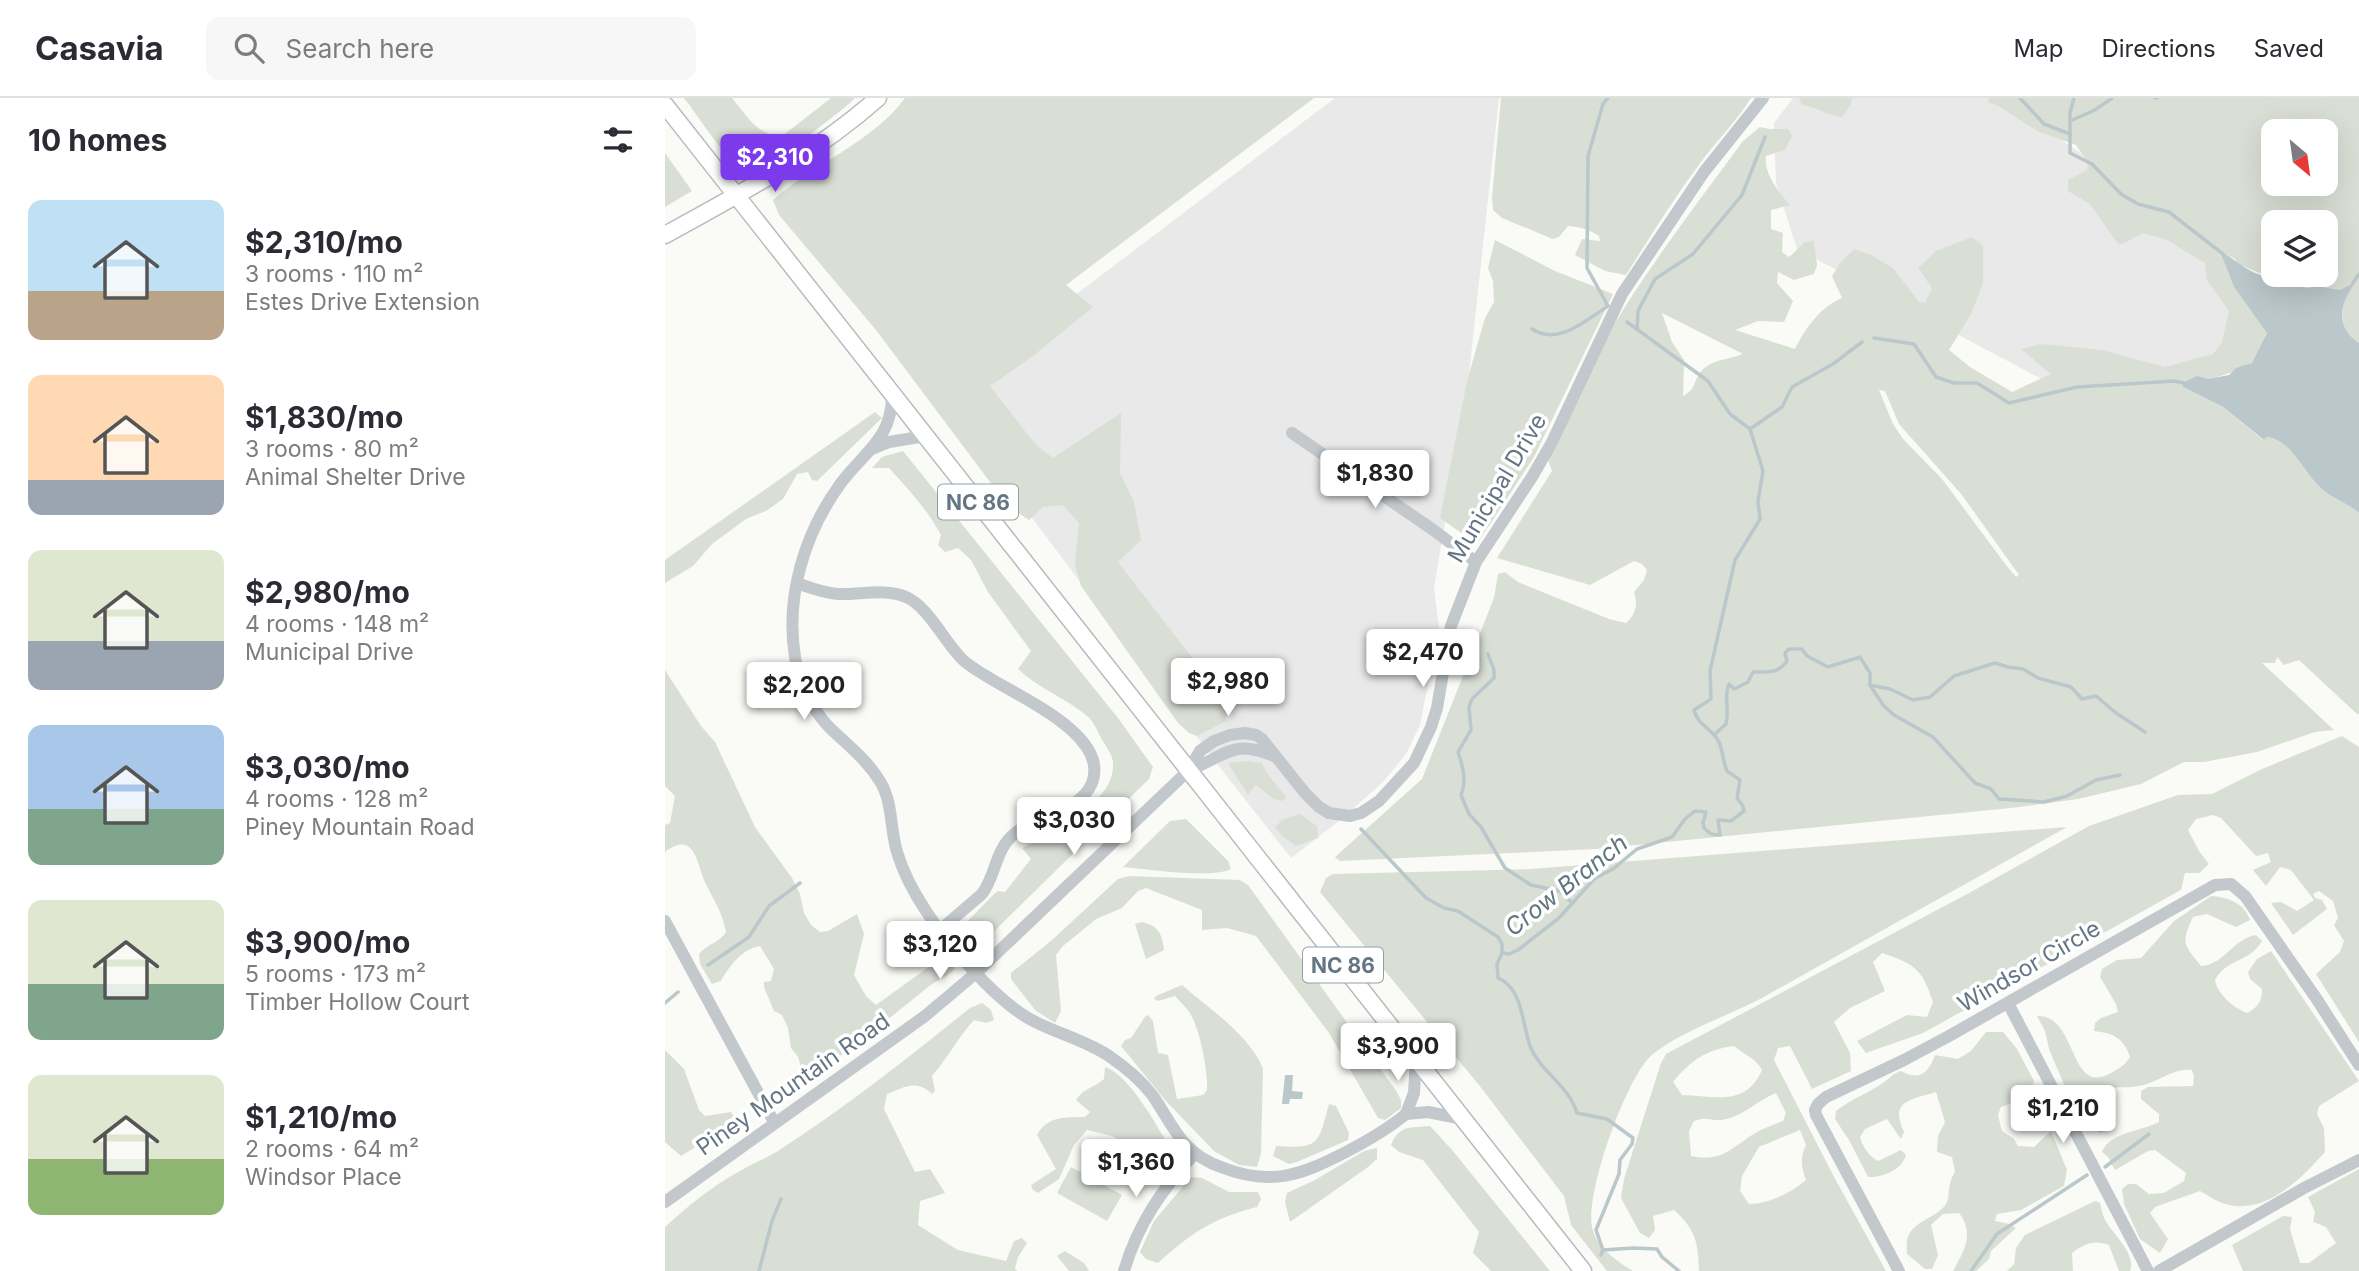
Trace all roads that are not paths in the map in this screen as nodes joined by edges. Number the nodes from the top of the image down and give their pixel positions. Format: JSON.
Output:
{"nodes":[{"id":1,"x":877,"y":98,"type":"edge"},
{"id":2,"x":1763,"y":98,"type":"edge"},
{"id":3,"x":665,"y":105,"type":"edge"},
{"id":4,"x":737,"y":195,"type":"junction"},
{"id":5,"x":665,"y":235,"type":"edge"},
{"id":6,"x":893,"y":393,"type":"junction"},
{"id":7,"x":1292,"y":433,"type":"dead end"},
{"id":8,"x":926,"y":436,"type":"junction"},
{"id":9,"x":872,"y":449,"type":"junction"},
{"id":10,"x":1476,"y":562,"type":"junction"},
{"id":11,"x":797,"y":583,"type":"junction"},
{"id":12,"x":1189,"y":770,"type":"junction"},
{"id":13,"x":665,"y":921,"type":"edge"},
{"id":14,"x":940,"y":930,"type":"junction"},
{"id":15,"x":976,"y":973,"type":"junction"},
{"id":16,"x":2007,"y":1003,"type":"junction"},
{"id":17,"x":1416,"y":1059,"type":"junction"},
{"id":18,"x":2359,"y":1065,"type":"edge"},
{"id":19,"x":1406,"y":1114,"type":"junction"},
{"id":20,"x":1463,"y":1119,"type":"junction"},
{"id":21,"x":774,"y":1122,"type":"junction"},
{"id":22,"x":1195,"y":1153,"type":"junction"},
{"id":23,"x":2359,"y":1160,"type":"edge"},
{"id":24,"x":665,"y":1202,"type":"edge"},
{"id":25,"x":1124,"y":1271,"type":"edge"},
{"id":26,"x":1583,"y":1271,"type":"edge"},
{"id":27,"x":1899,"y":1271,"type":"edge"},
{"id":28,"x":2148,"y":1271,"type":"edge"},
{"id":29,"x":2159,"y":1271,"type":"edge"}],
"edges":[{"from":1,"to":4,"type":"main road"},
{"from":2,"to":10,"type":"street","name":"Municipal Drive"},
{"from":3,"to":4,"type":"main road","number":"NC 86"},
{"from":4,"to":5,"type":"main road"},
{"from":4,"to":6,"type":"main road","number":"NC 86"},
{"from":6,"to":8,"type":"main road","number":"NC 86"},
{"from":6,"to":9,"type":"street"},
{"from":7,"to":10,"type":"street"},
{"from":8,"to":9,"type":"street"},
{"from":8,"to":12,"type":"main road","number":"NC 86"},
{"from":9,"to":11,"type":"street"},
{"from":10,"to":12,"type":"street","name":"Municipal Drive"},
{"from":11,"to":14,"type":"street"},
{"from":11,"to":14,"type":"street"},
{"from":12,"to":15,"type":"street","name":"Piney Mountain Road"},
{"from":12,"to":17,"type":"main road","number":"NC 86"},
{"from":13,"to":21,"type":"street"},
{"from":14,"to":15,"type":"street"},
{"from":15,"to":21,"type":"street","name":"Piney Mountain Road"},
{"from":15,"to":22,"type":"street"},
{"from":16,"to":18,"type":"street","name":"Windsor Circle"},
{"from":16,"to":27,"type":"street","name":"Windsor Circle"},
{"from":16,"to":28,"type":"street"},
{"from":17,"to":19,"type":"street"},
{"from":17,"to":20,"type":"main road","number":"NC 86"},
{"from":19,"to":20,"type":"street"},
{"from":19,"to":22,"type":"street"},
{"from":20,"to":26,"type":"main road","number":"NC 86"},
{"from":21,"to":24,"type":"street","name":"Piney Mountain Road"},
{"from":22,"to":25,"type":"street"},
{"from":23,"to":29,"type":"street"}]}
